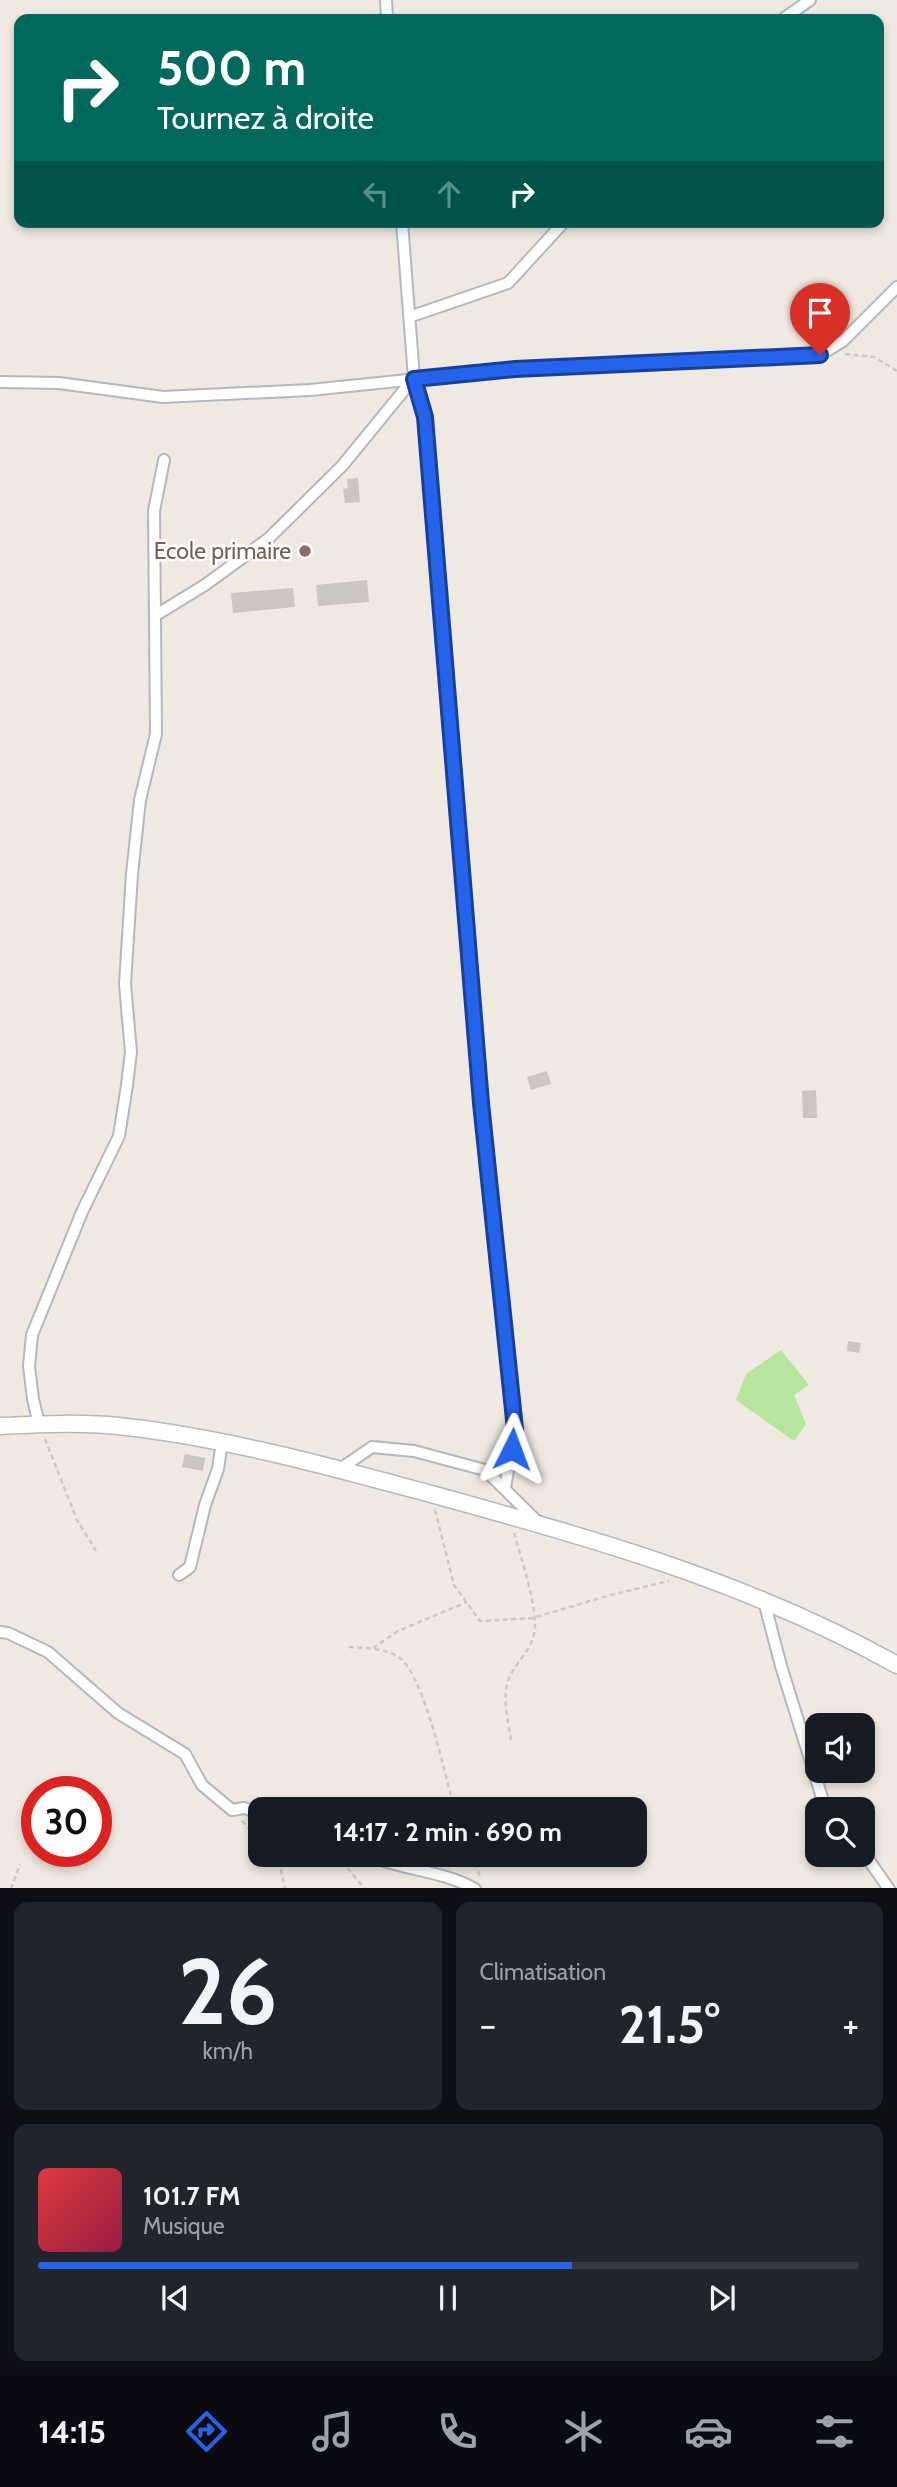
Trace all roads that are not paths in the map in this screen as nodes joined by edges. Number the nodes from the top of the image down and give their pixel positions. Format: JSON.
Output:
{"nodes":[{"id":1,"x":810,"y":0,"type":"edge"},
{"id":2,"x":790,"y":14,"type":"edge"},
{"id":3,"x":402,"y":228,"type":"edge"},
{"id":4,"x":558,"y":228,"type":"edge"},
{"id":5,"x":897,"y":287,"type":"edge"},
{"id":6,"x":409,"y":317,"type":"junction"},
{"id":7,"x":414,"y":379,"type":"junction"},
{"id":8,"x":0,"y":383,"type":"edge"},
{"id":9,"x":164,"y":460,"type":"dead end"},
{"id":10,"x":156,"y":615,"type":"junction"},
{"id":11,"x":39,"y":1424,"type":"junction"},
{"id":12,"x":0,"y":1426,"type":"edge"},
{"id":13,"x":222,"y":1442,"type":"junction"},
{"id":14,"x":340,"y":1469,"type":"junction"},
{"id":15,"x":505,"y":1488,"type":"junction"},
{"id":16,"x":541,"y":1525,"type":"junction"},
{"id":17,"x":179,"y":1574,"type":"dead end"},
{"id":18,"x":764,"y":1601,"type":"junction"},
{"id":19,"x":0,"y":1632,"type":"edge"},
{"id":20,"x":896,"y":1663,"type":"edge"},
{"id":21,"x":822,"y":1797,"type":"edge"},
{"id":22,"x":248,"y":1809,"type":"edge"},
{"id":23,"x":402,"y":1867,"type":"edge"},
{"id":24,"x":874,"y":1867,"type":"edge"},
{"id":25,"x":475,"y":1888,"type":"edge"},
{"id":26,"x":889,"y":1888,"type":"edge"}],
"edges":[{"from":1,"to":2,"type":"street"},
{"from":3,"to":6,"type":"street"},
{"from":4,"to":6,"type":"street"},
{"from":5,"to":7,"type":"street"},
{"from":6,"to":7,"type":"street"},
{"from":7,"to":8,"type":"street"},
{"from":7,"to":10,"type":"street"},
{"from":7,"to":15,"type":"street"},
{"from":9,"to":10,"type":"street"},
{"from":10,"to":11,"type":"street"},
{"from":11,"to":12,"type":"street"},
{"from":11,"to":13,"type":"street"},
{"from":13,"to":14,"type":"street"},
{"from":13,"to":17,"type":"street"},
{"from":14,"to":15,"type":"street"},
{"from":14,"to":16,"type":"street"},
{"from":15,"to":16,"type":"street"},
{"from":16,"to":18,"type":"street"},
{"from":18,"to":20,"type":"street"},
{"from":18,"to":21,"type":"street"},
{"from":19,"to":22,"type":"street"},
{"from":23,"to":25,"type":"street"},
{"from":24,"to":26,"type":"street"}]}
